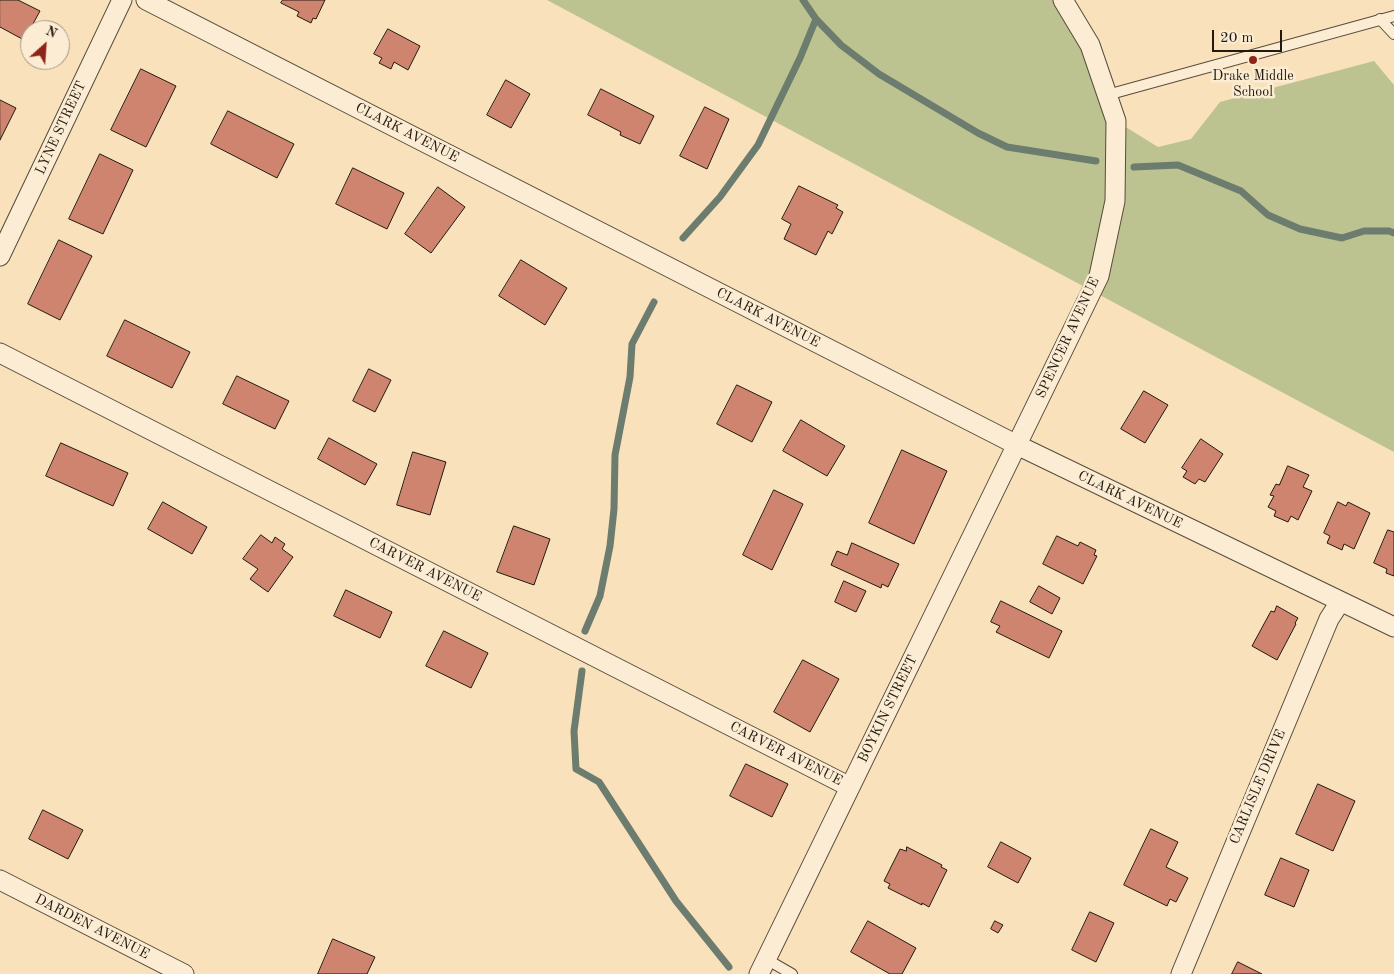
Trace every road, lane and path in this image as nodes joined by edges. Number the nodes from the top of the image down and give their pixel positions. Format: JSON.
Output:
{"nodes":[{"id":1,"x":122,"y":0,"type":"edge"},
{"id":2,"x":146,"y":0,"type":"edge"},
{"id":3,"x":1063,"y":0,"type":"edge"},
{"id":4,"x":1394,"y":16,"type":"edge"},
{"id":5,"x":1380,"y":20,"type":"junction"},
{"id":6,"x":1394,"y":34,"type":"edge"},
{"id":7,"x":1107,"y":95,"type":"junction"},
{"id":8,"x":0,"y":256,"type":"edge"},
{"id":9,"x":0,"y":353,"type":"edge"},
{"id":10,"x":1018,"y":445,"type":"junction"},
{"id":11,"x":1340,"y":602,"type":"junction"},
{"id":12,"x":1394,"y":628,"type":"edge"},
{"id":13,"x":850,"y":787,"type":"junction"},
{"id":14,"x":0,"y":880,"type":"edge"},
{"id":15,"x":762,"y":967,"type":"edge"},
{"id":16,"x":184,"y":974,"type":"edge"},
{"id":17,"x":792,"y":974,"type":"edge"},
{"id":18,"x":1180,"y":974,"type":"edge"}],
"edges":[{"from":1,"to":8,"type":"street","name":"LYNE STREET"},
{"from":2,"to":10,"type":"street","name":"CLARK AVENUE"},
{"from":3,"to":7,"type":"street","name":"SPENCER AVENUE"},
{"from":4,"to":5,"type":"lane"},
{"from":5,"to":6,"type":"lane"},
{"from":5,"to":7,"type":"lane"},
{"from":7,"to":10,"type":"street","name":"SPENCER AVENUE"},
{"from":9,"to":13,"type":"street","name":"CARVER AVENUE"},
{"from":10,"to":11,"type":"street","name":"CLARK AVENUE"},
{"from":10,"to":13,"type":"street","name":"BOYKIN STREET"},
{"from":11,"to":12,"type":"street","name":"CLARK AVENUE"},
{"from":11,"to":18,"type":"street","name":"CARLISLE DRIVE"},
{"from":13,"to":15,"type":"street","name":"BOYKIN STREET"},
{"from":14,"to":16,"type":"street","name":"DARDEN AVENUE"},
{"from":15,"to":17,"type":"lane"}]}
